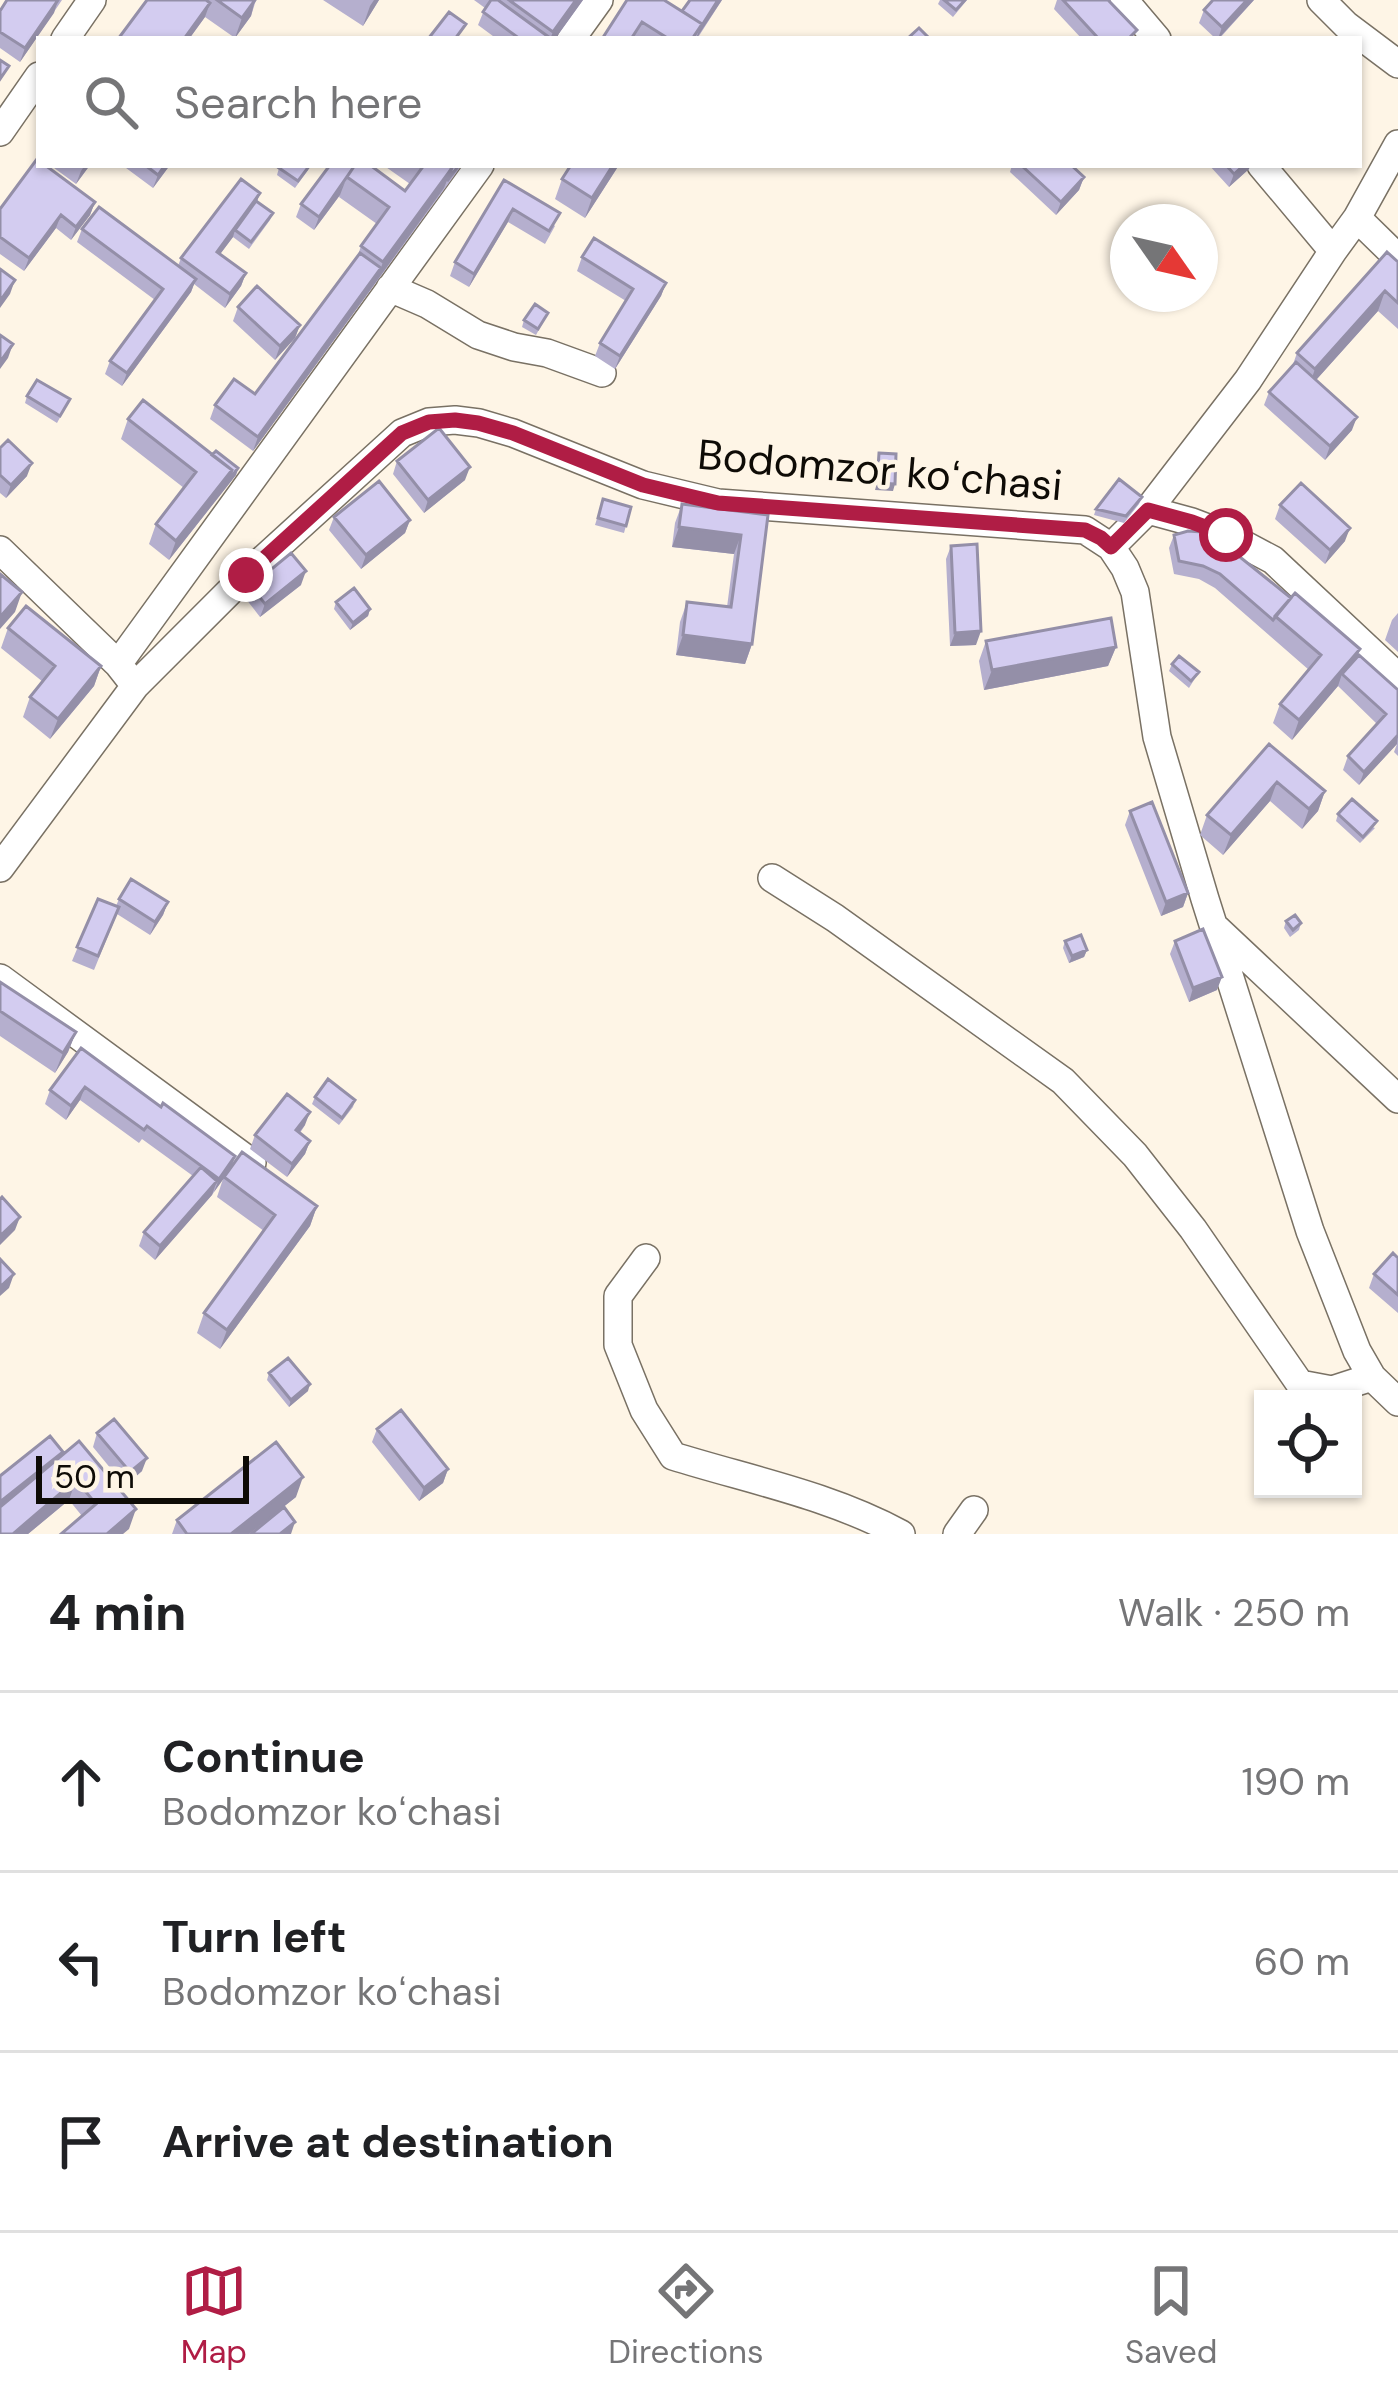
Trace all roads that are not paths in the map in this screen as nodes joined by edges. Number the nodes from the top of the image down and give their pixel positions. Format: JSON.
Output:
{"nodes":[{"id":1,"x":92,"y":0,"type":"edge"},
{"id":2,"x":599,"y":0,"type":"edge"},
{"id":3,"x":1124,"y":0,"type":"edge"},
{"id":4,"x":1321,"y":0,"type":"edge"},
{"id":5,"x":66,"y":36,"type":"edge"},
{"id":6,"x":573,"y":36,"type":"edge"},
{"id":7,"x":1154,"y":36,"type":"edge"},
{"id":8,"x":1361,"y":36,"type":"edge"},
{"id":9,"x":1362,"y":37,"type":"edge"},
{"id":10,"x":1398,"y":64,"type":"edge"},
{"id":11,"x":36,"y":80,"type":"edge"},
{"id":12,"x":0,"y":132,"type":"edge"},
{"id":13,"x":1398,"y":144,"type":"edge"},
{"id":14,"x":478,"y":168,"type":"edge"},
{"id":15,"x":1264,"y":168,"type":"edge"},
{"id":16,"x":1357,"y":218,"type":"junction"},
{"id":17,"x":1333,"y":251,"type":"junction"},
{"id":18,"x":1398,"y":258,"type":"edge"},
{"id":19,"x":390,"y":288,"type":"junction"},
{"id":20,"x":602,"y":373,"type":"dead end"},
{"id":21,"x":1148,"y":510,"type":"junction"},
{"id":22,"x":1111,"y":547,"type":"junction"},
{"id":23,"x":0,"y":550,"type":"edge"},
{"id":24,"x":127,"y":675,"type":"junction"},
{"id":25,"x":1398,"y":677,"type":"edge"},
{"id":26,"x":0,"y":868,"type":"edge"},
{"id":27,"x":772,"y":878,"type":"dead end"},
{"id":28,"x":1216,"y":928,"type":"junction"},
{"id":29,"x":0,"y":978,"type":"edge"},
{"id":30,"x":1398,"y":1099,"type":"edge"},
{"id":31,"x":252,"y":1163,"type":"edge"},
{"id":32,"x":646,"y":1258,"type":"dead end"},
{"id":33,"x":1372,"y":1377,"type":"junction"},
{"id":34,"x":1398,"y":1402,"type":"edge"},
{"id":35,"x":978,"y":1522,"type":"edge"},
{"id":36,"x":901,"y":1534,"type":"edge"},
{"id":37,"x":957,"y":1534,"type":"edge"}],
"edges":[{"from":1,"to":5,"type":"street"},
{"from":2,"to":6,"type":"street"},
{"from":3,"to":7,"type":"street"},
{"from":4,"to":8,"type":"street"},
{"from":9,"to":10,"type":"street"},
{"from":11,"to":12,"type":"street"},
{"from":13,"to":16,"type":"street","name":"Bodomzor koʻchasi"},
{"from":14,"to":19,"type":"street"},
{"from":15,"to":17,"type":"street"},
{"from":16,"to":17,"type":"street","name":"Bodomzor koʻchasi"},
{"from":16,"to":18,"type":"street"},
{"from":17,"to":21,"type":"street","name":"Bodomzor koʻchasi"},
{"from":19,"to":20,"type":"street"},
{"from":19,"to":24,"type":"street"},
{"from":21,"to":22,"type":"street","name":"Bodomzor koʻchasi"},
{"from":21,"to":25,"type":"street"},
{"from":22,"to":24,"type":"street","name":"Bodomzor koʻchasi"},
{"from":22,"to":28,"type":"street"},
{"from":23,"to":24,"type":"street"},
{"from":24,"to":26,"type":"street"},
{"from":27,"to":33,"type":"street"},
{"from":28,"to":30,"type":"street"},
{"from":28,"to":33,"type":"street"},
{"from":29,"to":31,"type":"street"},
{"from":32,"to":36,"type":"street"},
{"from":33,"to":34,"type":"street"},
{"from":35,"to":37,"type":"street"}]}
